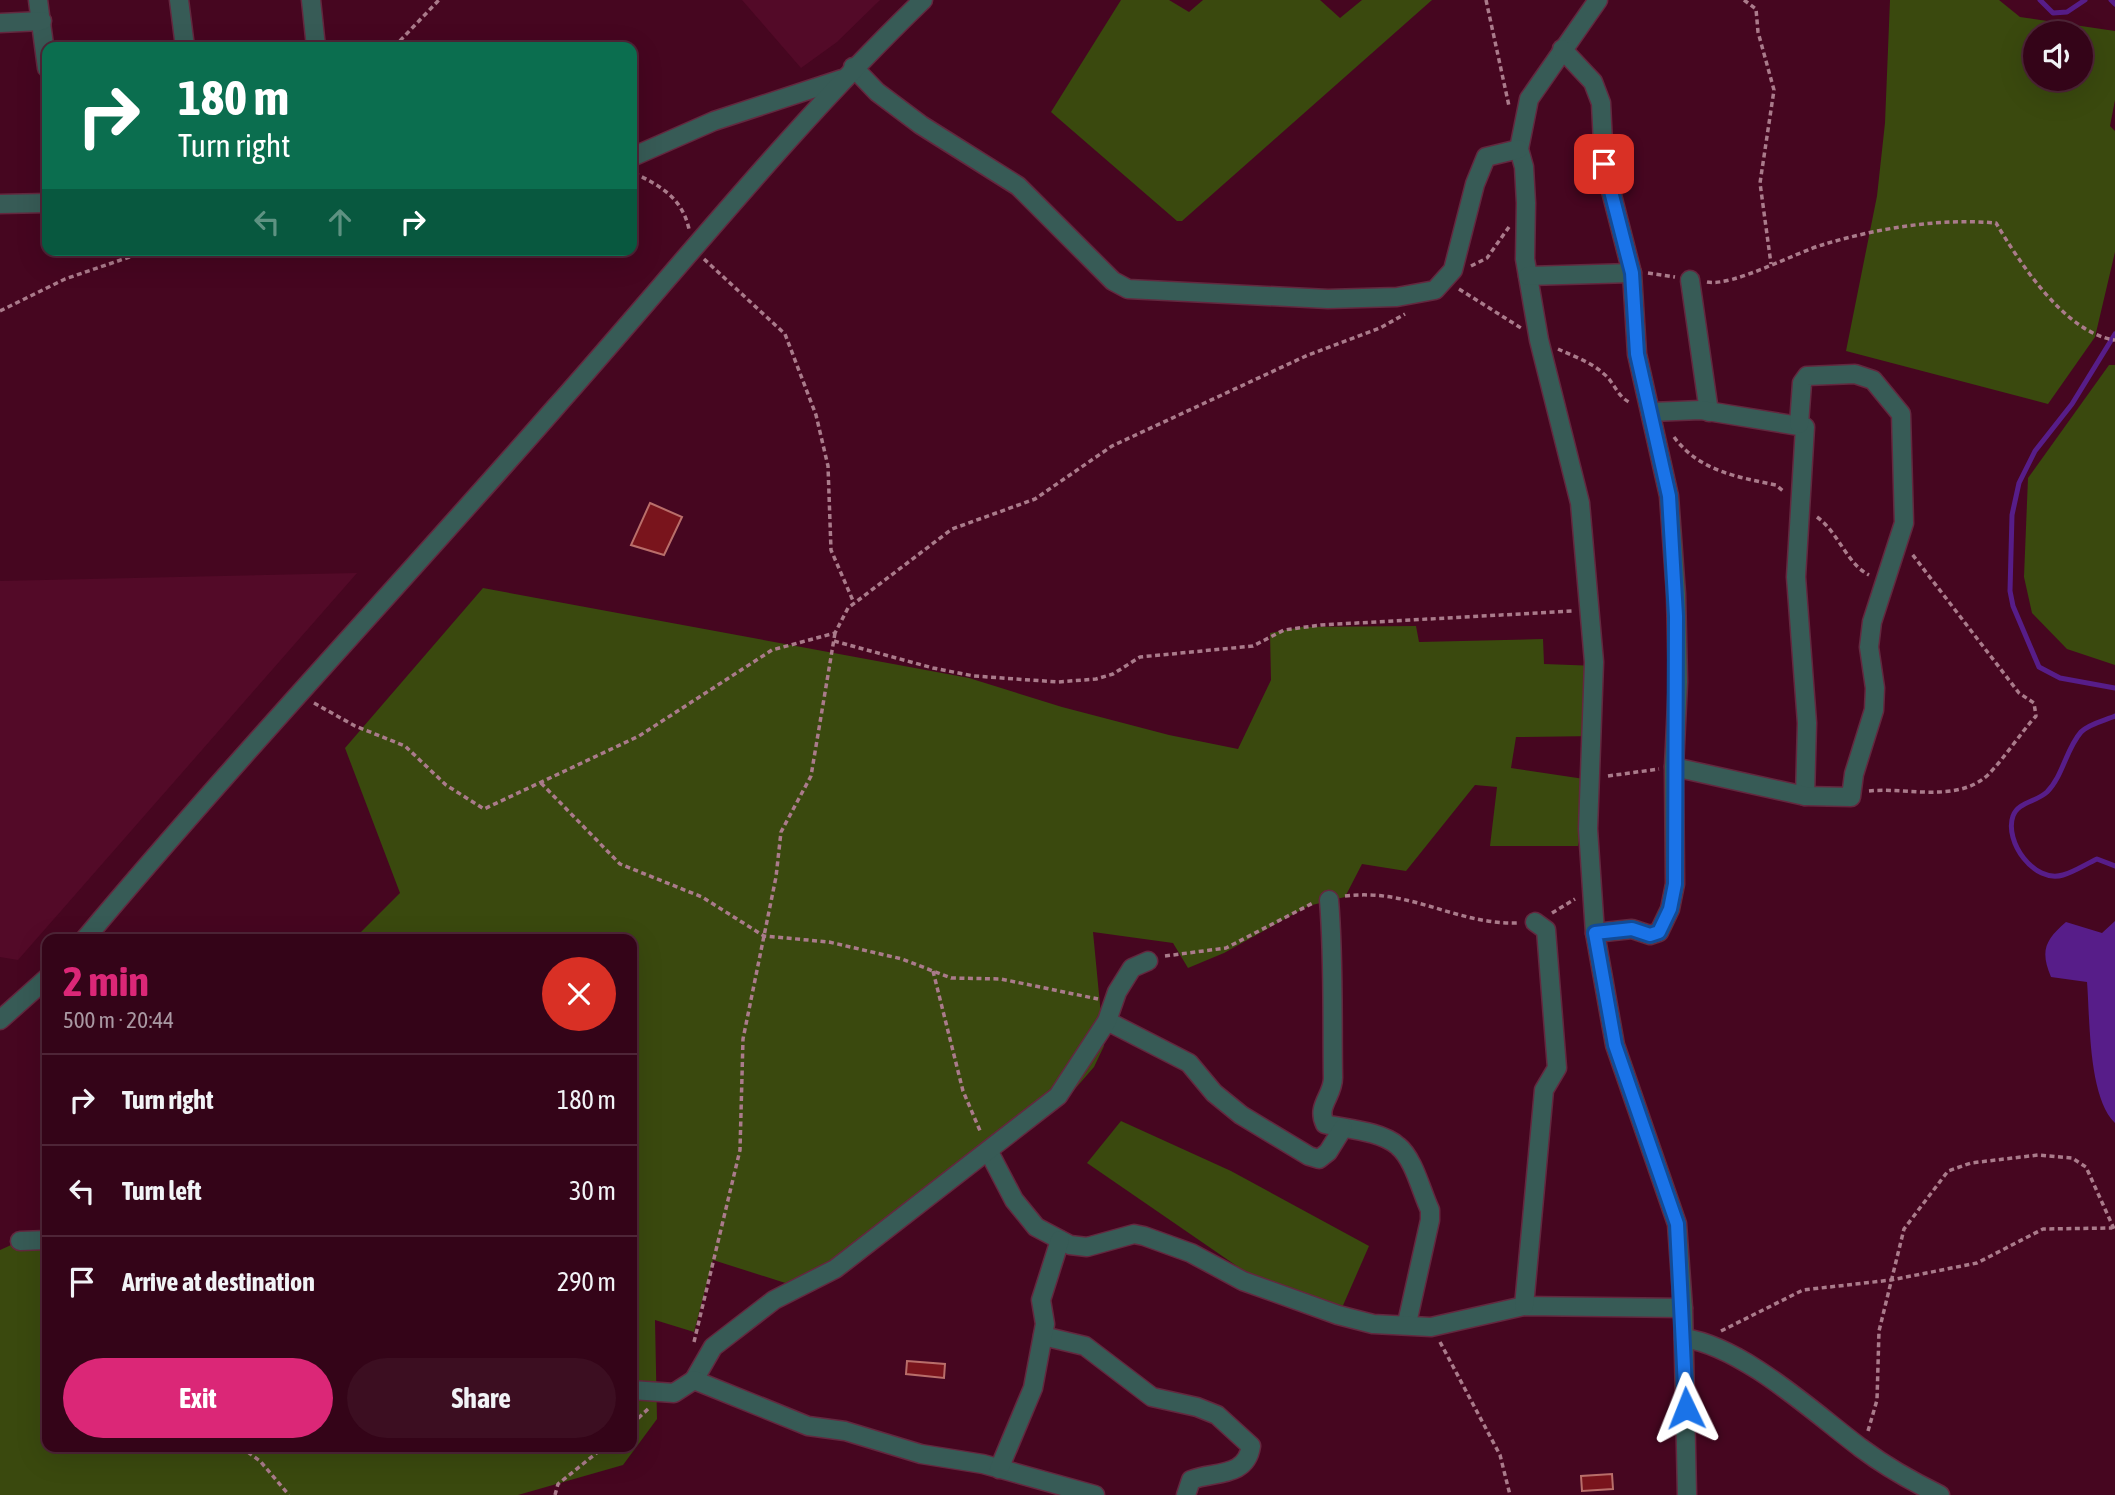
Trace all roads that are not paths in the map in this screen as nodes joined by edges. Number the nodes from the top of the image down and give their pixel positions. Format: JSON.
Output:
{"nodes":[{"id":1,"x":38,"y":0,"type":"edge"},
{"id":2,"x":179,"y":0,"type":"edge"},
{"id":3,"x":311,"y":0,"type":"edge"},
{"id":4,"x":923,"y":0,"type":"edge"},
{"id":5,"x":1598,"y":0,"type":"edge"},
{"id":6,"x":42,"y":21,"type":"junction"},
{"id":7,"x":0,"y":23,"type":"edge"},
{"id":8,"x":44,"y":42,"type":"edge"},
{"id":9,"x":184,"y":42,"type":"edge"},
{"id":10,"x":315,"y":42,"type":"edge"},
{"id":11,"x":1562,"y":49,"type":"junction"},
{"id":12,"x":848,"y":73,"type":"junction"},
{"id":13,"x":1519,"y":149,"type":"junction"},
{"id":14,"x":637,"y":155,"type":"edge"},
{"id":15,"x":42,"y":203,"type":"edge"},
{"id":16,"x":0,"y":204,"type":"edge"},
{"id":17,"x":1632,"y":273,"type":"junction"},
{"id":18,"x":1528,"y":275,"type":"junction"},
{"id":19,"x":1690,"y":280,"type":"road end"},
{"id":20,"x":1651,"y":412,"type":"junction"},
{"id":21,"x":1709,"y":412,"type":"junction"},
{"id":22,"x":1799,"y":424,"type":"junction"},
{"id":23,"x":1674,"y":767,"type":"junction"},
{"id":24,"x":1805,"y":796,"type":"junction"},
{"id":25,"x":1329,"y":900,"type":"road end"},
{"id":26,"x":1535,"y":922,"type":"road end"},
{"id":27,"x":1595,"y":933,"type":"junction"},
{"id":28,"x":89,"y":934,"type":"edge"},
{"id":29,"x":1147,"y":961,"type":"road end"},
{"id":30,"x":42,"y":982,"type":"edge"},
{"id":31,"x":0,"y":1020,"type":"edge"},
{"id":32,"x":1107,"y":1021,"type":"junction"},
{"id":33,"x":1343,"y":1128,"type":"junction"},
{"id":34,"x":989,"y":1152,"type":"junction"},
{"id":35,"x":42,"y":1240,"type":"edge"},
{"id":36,"x":1060,"y":1240,"type":"junction"},
{"id":37,"x":20,"y":1241,"type":"dead end"},
{"id":38,"x":1524,"y":1306,"type":"junction"},
{"id":39,"x":1683,"y":1308,"type":"junction"},
{"id":40,"x":1407,"y":1323,"type":"junction"},
{"id":41,"x":1043,"y":1336,"type":"junction"},
{"id":42,"x":1684,"y":1338,"type":"junction"},
{"id":43,"x":694,"y":1380,"type":"junction"},
{"id":44,"x":637,"y":1390,"type":"edge"},
{"id":45,"x":999,"y":1469,"type":"junction"},
{"id":46,"x":1095,"y":1495,"type":"edge"},
{"id":47,"x":1186,"y":1495,"type":"edge"},
{"id":48,"x":1687,"y":1495,"type":"edge"},
{"id":49,"x":1940,"y":1495,"type":"edge"}],
"edges":[{"from":1,"to":6,"type":"street"},
{"from":2,"to":9,"type":"street"},
{"from":3,"to":10,"type":"street"},
{"from":4,"to":12,"type":"street"},
{"from":5,"to":11,"type":"street"},
{"from":6,"to":7,"type":"street"},
{"from":6,"to":8,"type":"street"},
{"from":11,"to":13,"type":"street"},
{"from":11,"to":17,"type":"street"},
{"from":12,"to":13,"type":"street"},
{"from":12,"to":14,"type":"street"},
{"from":12,"to":28,"type":"street"},
{"from":13,"to":18,"type":"street"},
{"from":15,"to":16,"type":"street"},
{"from":17,"to":18,"type":"street"},
{"from":17,"to":20,"type":"street"},
{"from":18,"to":27,"type":"street"},
{"from":19,"to":21,"type":"street"},
{"from":20,"to":21,"type":"street"},
{"from":20,"to":23,"type":"street"},
{"from":21,"to":22,"type":"street"},
{"from":22,"to":24,"type":"street"},
{"from":22,"to":24,"type":"street"},
{"from":23,"to":24,"type":"street"},
{"from":23,"to":27,"type":"street"},
{"from":25,"to":33,"type":"street"},
{"from":26,"to":38,"type":"street"},
{"from":27,"to":39,"type":"street"},
{"from":29,"to":32,"type":"street"},
{"from":30,"to":31,"type":"street"},
{"from":32,"to":33,"type":"street"},
{"from":32,"to":34,"type":"street"},
{"from":33,"to":40,"type":"street"},
{"from":34,"to":36,"type":"street"},
{"from":34,"to":43,"type":"street"},
{"from":35,"to":37,"type":"street"},
{"from":36,"to":40,"type":"street"},
{"from":36,"to":41,"type":"street"},
{"from":38,"to":39,"type":"street"},
{"from":38,"to":40,"type":"street"},
{"from":39,"to":42,"type":"street"},
{"from":41,"to":45,"type":"street"},
{"from":41,"to":47,"type":"street"},
{"from":42,"to":48,"type":"street"},
{"from":42,"to":49,"type":"street"},
{"from":43,"to":44,"type":"street"},
{"from":43,"to":45,"type":"street"},
{"from":45,"to":46,"type":"street"}]}
